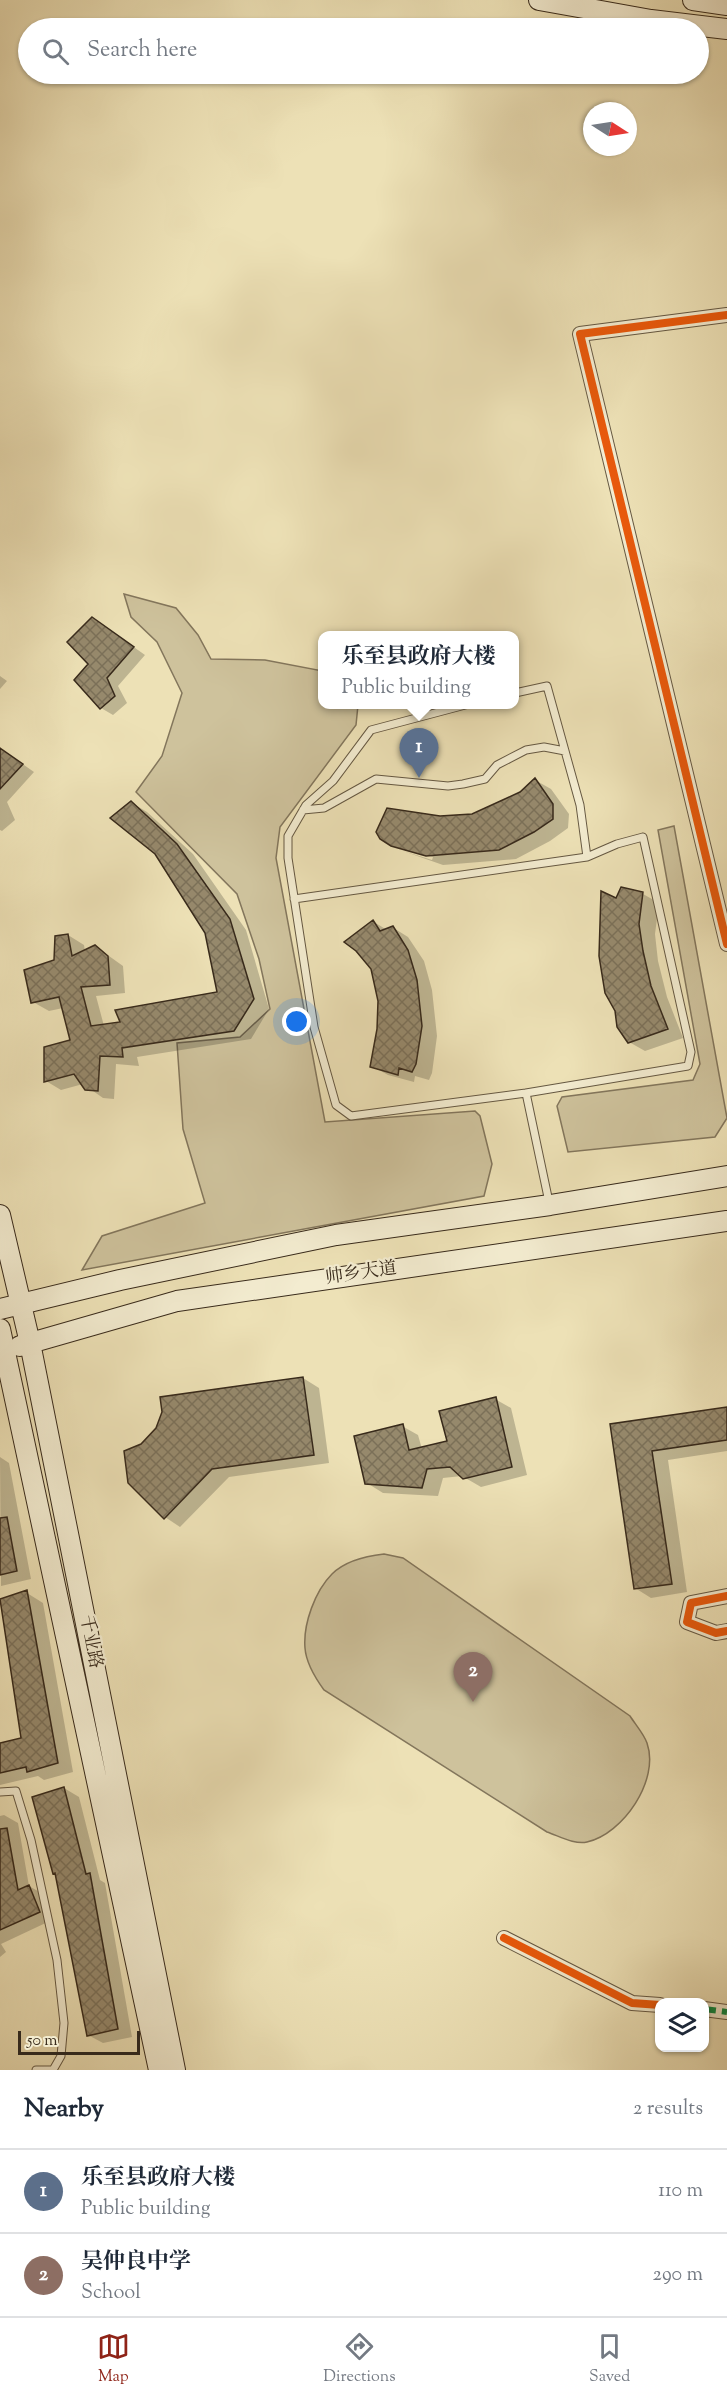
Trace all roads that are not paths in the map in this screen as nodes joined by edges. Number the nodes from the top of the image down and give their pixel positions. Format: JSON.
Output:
{"nodes":[{"id":1,"x":539,"y":0,"type":"edge"},
{"id":2,"x":693,"y":0,"type":"edge"},
{"id":3,"x":727,"y":5,"type":"edge"},
{"id":4,"x":640,"y":18,"type":"edge"},
{"id":5,"x":709,"y":27,"type":"edge"},
{"id":6,"x":727,"y":29,"type":"edge"},
{"id":7,"x":727,"y":315,"type":"edge"},
{"id":8,"x":519,"y":692,"type":"edge"},
{"id":9,"x":453,"y":709,"type":"edge"},
{"id":10,"x":565,"y":752,"type":"junction"},
{"id":11,"x":303,"y":810,"type":"junction"},
{"id":12,"x":587,"y":857,"type":"junction"},
{"id":13,"x":294,"y":899,"type":"junction"},
{"id":14,"x":727,"y":944,"type":"edge"},
{"id":15,"x":526,"y":1093,"type":"junction"},
{"id":16,"x":727,"y":1176,"type":"edge"},
{"id":17,"x":550,"y":1205,"type":"junction"},
{"id":18,"x":0,"y":1215,"type":"edge"},
{"id":19,"x":727,"y":1221,"type":"edge"},
{"id":20,"x":21,"y":1303,"type":"junction"},
{"id":21,"x":0,"y":1309,"type":"edge"},
{"id":22,"x":0,"y":1329,"type":"edge"},
{"id":23,"x":30,"y":1343,"type":"junction"},
{"id":24,"x":3,"y":1350,"type":"edge"},
{"id":25,"x":727,"y":1596,"type":"edge"},
{"id":26,"x":727,"y":1631,"type":"edge"},
{"id":27,"x":0,"y":1792,"type":"edge"},
{"id":28,"x":504,"y":1938,"type":"dead end"},
{"id":29,"x":655,"y":2005,"type":"edge"},
{"id":30,"x":709,"y":2010,"type":"edge"},
{"id":31,"x":727,"y":2012,"type":"edge"},
{"id":32,"x":36,"y":2070,"type":"edge"},
{"id":33,"x":53,"y":2070,"type":"edge"},
{"id":34,"x":159,"y":2070,"type":"edge"},
{"id":35,"x":175,"y":2070,"type":"edge"}],
"edges":[{"from":1,"to":4,"type":"main road"},
{"from":2,"to":3,"type":"main road"},
{"from":5,"to":6,"type":"main road"},
{"from":7,"to":14,"type":"street"},
{"from":8,"to":10,"type":"lane"},
{"from":9,"to":11,"type":"lane"},
{"from":10,"to":11,"type":"lane"},
{"from":10,"to":12,"type":"lane"},
{"from":11,"to":13,"type":"lane"},
{"from":12,"to":13,"type":"lane"},
{"from":12,"to":15,"type":"lane"},
{"from":13,"to":15,"type":"lane"},
{"from":15,"to":17,"type":"lane"},
{"from":16,"to":17,"type":"main road"},
{"from":17,"to":20,"type":"main road"},
{"from":18,"to":20,"type":"main road","name":"千业路"},
{"from":19,"to":23,"type":"main road","name":"帅乡大道"},
{"from":20,"to":21,"type":"main road"},
{"from":20,"to":23,"type":"main road","name":"千业路"},
{"from":22,"to":24,"type":"main road","name":"千业路"},
{"from":23,"to":24,"type":"main road","name":"帅乡大道"},
{"from":23,"to":35,"type":"main road","name":"千业路"},
{"from":24,"to":34,"type":"main road","name":"千业路"},
{"from":25,"to":26,"type":"street"},
{"from":27,"to":33,"type":"lane"},
{"from":28,"to":29,"type":"street"},
{"from":30,"to":31,"type":"street"},
{"from":32,"to":33,"type":"lane"}]}
